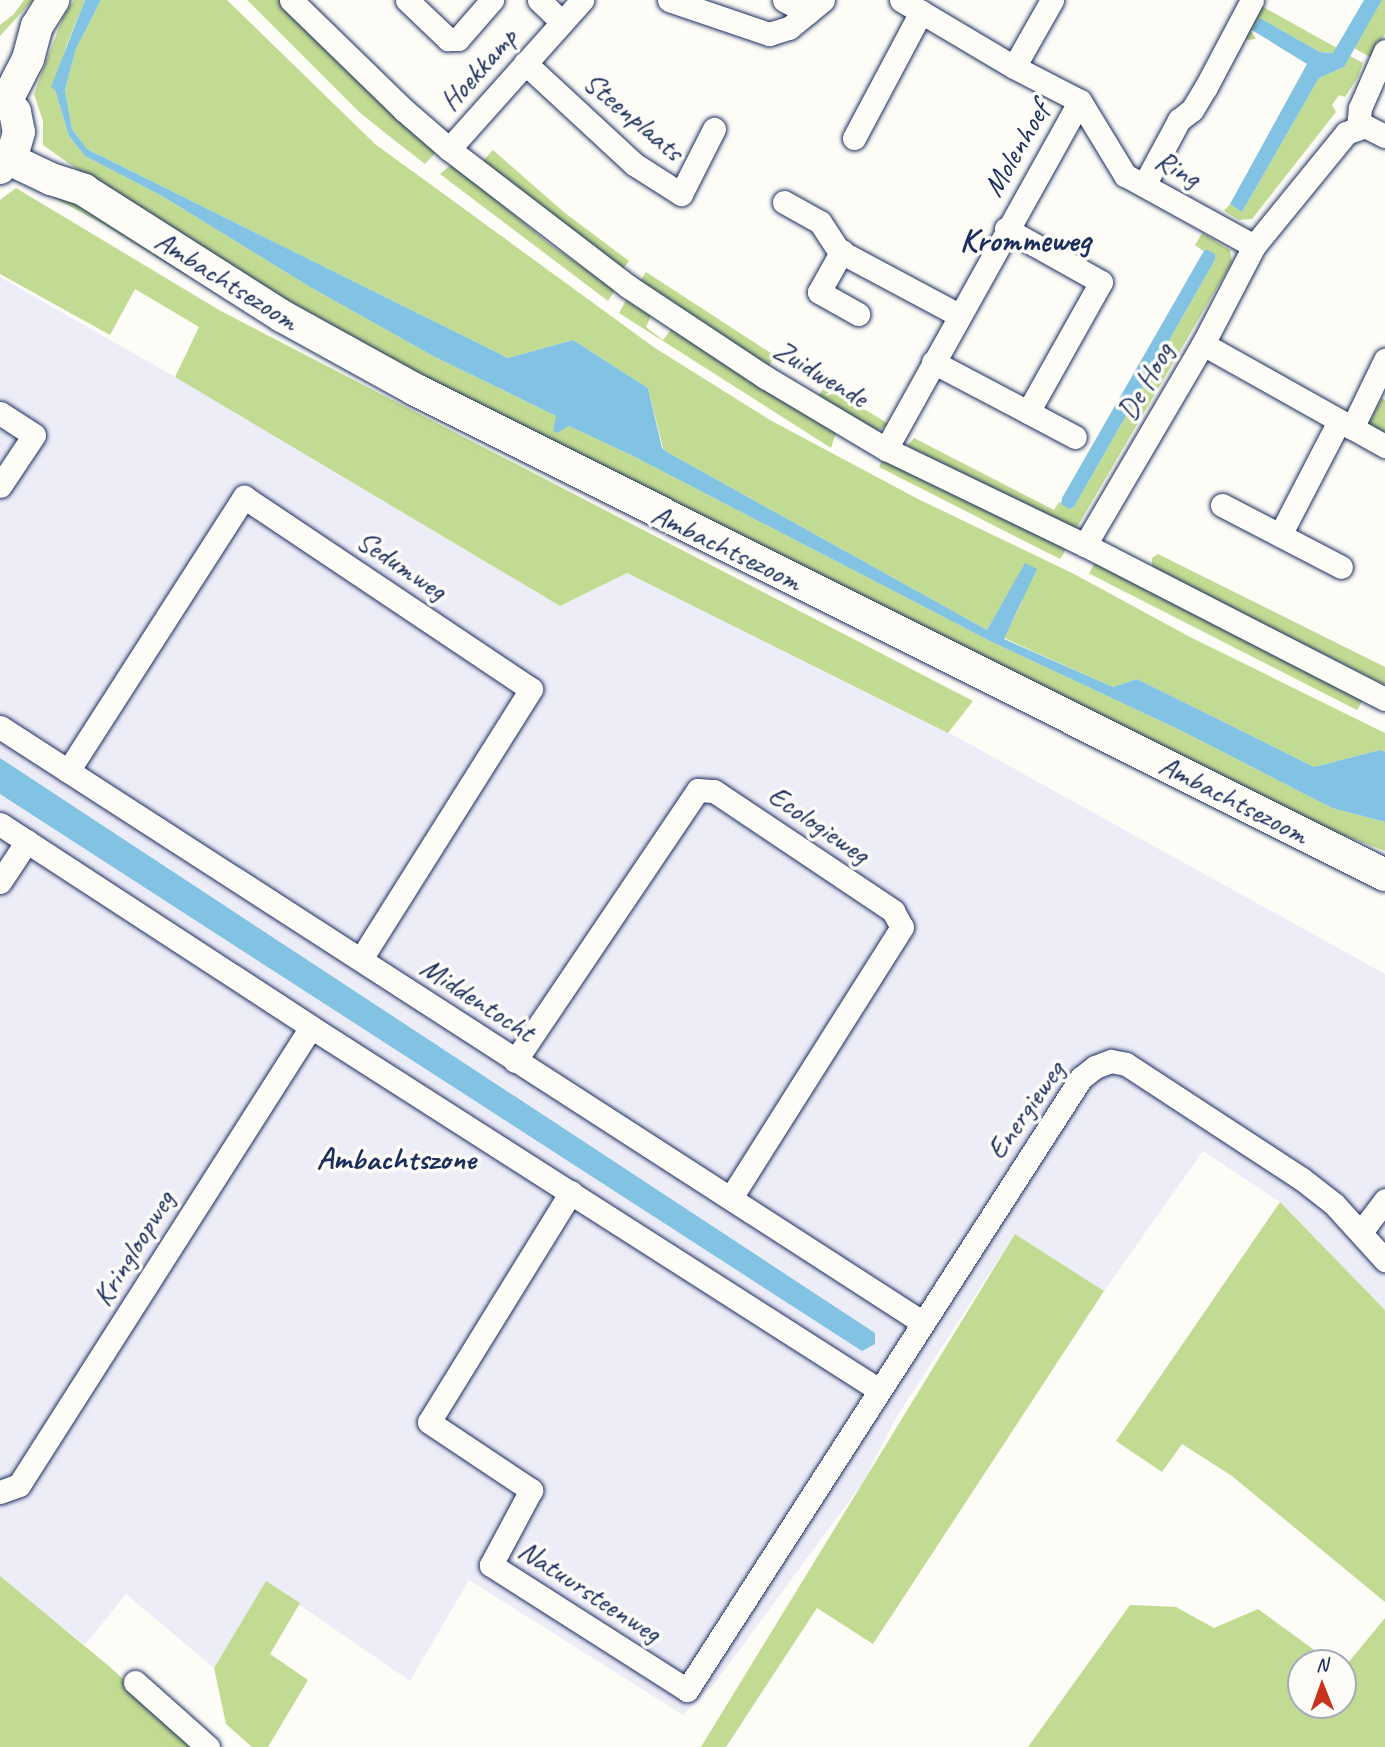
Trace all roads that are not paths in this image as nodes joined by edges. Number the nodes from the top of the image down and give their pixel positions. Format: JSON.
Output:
{"nodes":[{"id":1,"x":291,"y":0,"type":"edge"},
{"id":2,"x":407,"y":0,"type":"edge"},
{"id":3,"x":492,"y":0,"type":"edge"},
{"id":4,"x":539,"y":0,"type":"edge"},
{"id":5,"x":582,"y":0,"type":"edge"},
{"id":6,"x":669,"y":0,"type":"edge"},
{"id":7,"x":784,"y":0,"type":"edge"},
{"id":8,"x":1052,"y":0,"type":"edge"},
{"id":9,"x":1251,"y":1,"type":"edge"},
{"id":10,"x":815,"y":6,"type":"edge"},
{"id":11,"x":911,"y":6,"type":"edge"},
{"id":12,"x":45,"y":13,"type":"edge"},
{"id":13,"x":562,"y":22,"type":"junction"},
{"id":14,"x":1385,"y":51,"type":"edge"},
{"id":15,"x":525,"y":63,"type":"junction"},
{"id":16,"x":1014,"y":67,"type":"junction"},
{"id":17,"x":0,"y":68,"type":"edge"},
{"id":18,"x":3,"y":97,"type":"edge"},
{"id":19,"x":1080,"y":101,"type":"junction"},
{"id":20,"x":1357,"y":127,"type":"junction"},
{"id":21,"x":714,"y":130,"type":"dead end"},
{"id":22,"x":1385,"y":136,"type":"edge"},
{"id":23,"x":854,"y":138,"type":"dead end"},
{"id":24,"x":449,"y":149,"type":"junction"},
{"id":25,"x":9,"y":155,"type":"edge"},
{"id":26,"x":1144,"y":186,"type":"junction"},
{"id":27,"x":784,"y":202,"type":"dead end"},
{"id":28,"x":1006,"y":229,"type":"junction"},
{"id":29,"x":1254,"y":246,"type":"junction"},
{"id":30,"x":842,"y":251,"type":"junction"},
{"id":31,"x":858,"y":314,"type":"dead end"},
{"id":32,"x":959,"y":315,"type":"junction"},
{"id":33,"x":1203,"y":344,"type":"junction"},
{"id":34,"x":933,"y":362,"type":"junction"},
{"id":35,"x":1383,"y":370,"type":"edge"},
{"id":36,"x":1028,"y":412,"type":"junction"},
{"id":37,"x":0,"y":413,"type":"edge"},
{"id":38,"x":1346,"y":425,"type":"junction"},
{"id":39,"x":1075,"y":437,"type":"dead end"},
{"id":40,"x":1385,"y":446,"type":"edge"},
{"id":41,"x":886,"y":449,"type":"junction"},
{"id":42,"x":0,"y":486,"type":"edge"},
{"id":43,"x":1222,"y":505,"type":"dead end"},
{"id":44,"x":1280,"y":535,"type":"junction"},
{"id":45,"x":1085,"y":545,"type":"junction"},
{"id":46,"x":1341,"y":567,"type":"dead end"},
{"id":47,"x":1385,"y":699,"type":"edge"},
{"id":48,"x":0,"y":727,"type":"edge"},
{"id":49,"x":68,"y":771,"type":"junction"},
{"id":50,"x":0,"y":824,"type":"edge"},
{"id":51,"x":27,"y":841,"type":"junction"},
{"id":52,"x":1385,"y":875,"type":"edge"},
{"id":53,"x":0,"y":883,"type":"edge"},
{"id":54,"x":361,"y":959,"type":"junction"},
{"id":55,"x":311,"y":1027,"type":"junction"},
{"id":56,"x":515,"y":1061,"type":"junction"},
{"id":57,"x":571,"y":1192,"type":"junction"},
{"id":58,"x":730,"y":1198,"type":"junction"},
{"id":59,"x":1385,"y":1200,"type":"edge"},
{"id":60,"x":1361,"y":1232,"type":"junction"},
{"id":61,"x":1385,"y":1260,"type":"edge"},
{"id":62,"x":922,"y":1322,"type":"junction"},
{"id":63,"x":879,"y":1390,"type":"junction"},
{"id":64,"x":0,"y":1492,"type":"edge"},
{"id":65,"x":135,"y":1682,"type":"dead end"},
{"id":66,"x":208,"y":1747,"type":"edge"}],
"edges":[{"from":1,"to":24,"type":"street","name":"Zuidwende"},
{"from":2,"to":3,"type":"street"},
{"from":4,"to":13,"type":"street"},
{"from":5,"to":13,"type":"street","name":"Hoekkamp"},
{"from":6,"to":10,"type":"street"},
{"from":7,"to":10,"type":"street"},
{"from":8,"to":16,"type":"street"},
{"from":9,"to":26,"type":"street"},
{"from":11,"to":16,"type":"street"},
{"from":11,"to":23,"type":"street"},
{"from":12,"to":17,"type":"street"},
{"from":12,"to":18,"type":"street"},
{"from":13,"to":15,"type":"street","name":"Hoekkamp"},
{"from":14,"to":20,"type":"street"},
{"from":15,"to":21,"type":"street","name":"Steenplaats"},
{"from":15,"to":24,"type":"street","name":"Hoekkamp"},
{"from":16,"to":19,"type":"street"},
{"from":18,"to":25,"type":"street"},
{"from":19,"to":26,"type":"street","name":"Ring"},
{"from":19,"to":28,"type":"street","name":"Molenhoef"},
{"from":20,"to":22,"type":"street"},
{"from":20,"to":29,"type":"street"},
{"from":24,"to":41,"type":"street","name":"Zuidwende"},
{"from":25,"to":52,"type":"street","name":"Ambachtsezoom"},
{"from":26,"to":29,"type":"street","name":"Ring"},
{"from":27,"to":30,"type":"street"},
{"from":28,"to":32,"type":"street","name":"Molenhoef"},
{"from":28,"to":36,"type":"street","name":"Molenhoef"},
{"from":29,"to":33,"type":"street","name":"De Hoog"},
{"from":30,"to":31,"type":"street"},
{"from":30,"to":32,"type":"street"},
{"from":32,"to":34,"type":"street","name":"Molenhoef"},
{"from":33,"to":38,"type":"street"},
{"from":33,"to":45,"type":"street","name":"De Hoog"},
{"from":34,"to":36,"type":"street"},
{"from":34,"to":41,"type":"street","name":"Molenhoef"},
{"from":35,"to":38,"type":"street"},
{"from":36,"to":39,"type":"street"},
{"from":37,"to":42,"type":"street"},
{"from":38,"to":40,"type":"street"},
{"from":38,"to":44,"type":"street"},
{"from":41,"to":45,"type":"street","name":"Zuidwende"},
{"from":43,"to":44,"type":"street"},
{"from":44,"to":46,"type":"street"},
{"from":45,"to":47,"type":"street","name":"Zuidwende"},
{"from":48,"to":49,"type":"street","name":"Middentocht"},
{"from":49,"to":54,"type":"street","name":"Middentocht"},
{"from":49,"to":54,"type":"street","name":"Sedumweg"},
{"from":50,"to":51,"type":"street"},
{"from":51,"to":53,"type":"street"},
{"from":51,"to":55,"type":"street"},
{"from":54,"to":56,"type":"street","name":"Middentocht"},
{"from":55,"to":57,"type":"street"},
{"from":55,"to":64,"type":"street","name":"Kringloopweg"},
{"from":56,"to":58,"type":"street","name":"Middentocht"},
{"from":56,"to":58,"type":"street","name":"Ecologieweg"},
{"from":57,"to":63,"type":"street"},
{"from":57,"to":63,"type":"street","name":"Natuursteenweg"},
{"from":58,"to":62,"type":"street","name":"Middentocht"},
{"from":59,"to":60,"type":"street"},
{"from":60,"to":61,"type":"street","name":"Energieweg"},
{"from":60,"to":62,"type":"street","name":"Energieweg"},
{"from":62,"to":63,"type":"street","name":"Energieweg"},
{"from":65,"to":66,"type":"street"}]}
